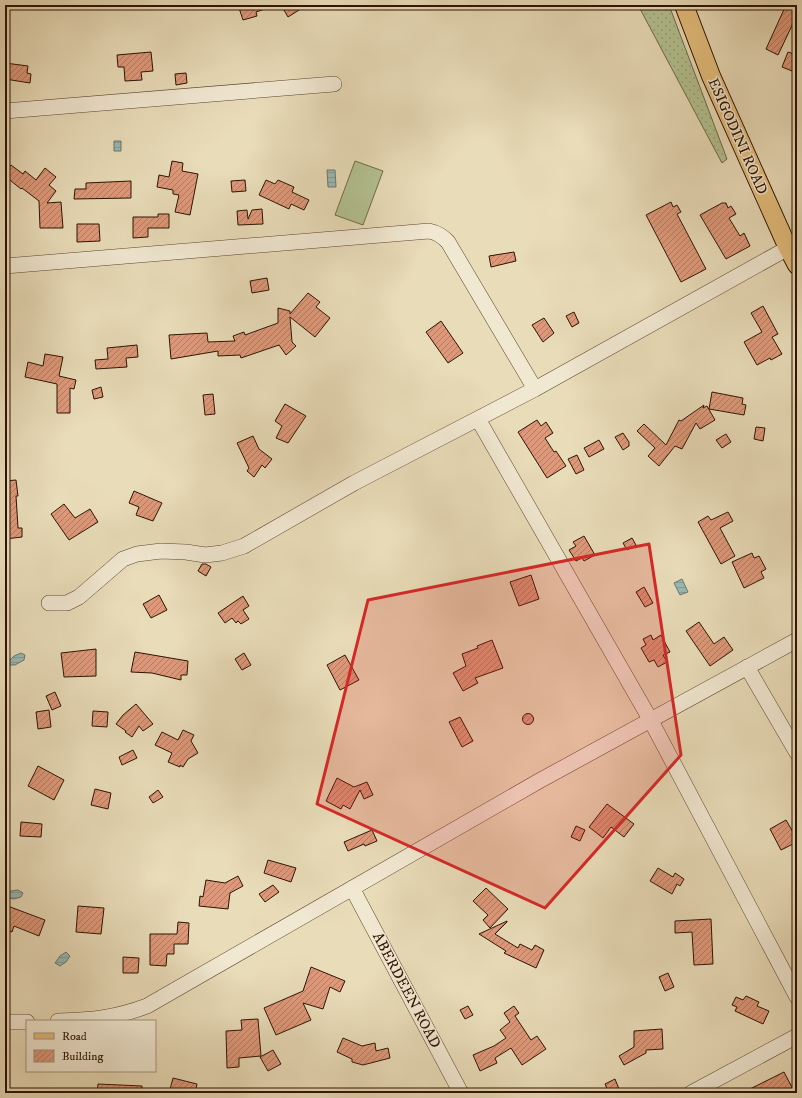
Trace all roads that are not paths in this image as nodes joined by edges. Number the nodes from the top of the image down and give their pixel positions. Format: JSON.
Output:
{"nodes":[{"id":1,"x":684,"y":5,"type":"edge"},
{"id":2,"x":334,"y":84,"type":"dead end"},
{"id":3,"x":5,"y":112,"type":"edge"},
{"id":4,"x":792,"y":246,"type":"edge"},
{"id":5,"x":797,"y":265,"type":"edge"},
{"id":6,"x":5,"y":266,"type":"edge"},
{"id":7,"x":535,"y":389,"type":"junction"},
{"id":8,"x":478,"y":419,"type":"junction"},
{"id":9,"x":49,"y":603,"type":"dead end"},
{"id":10,"x":797,"y":640,"type":"edge"},
{"id":11,"x":747,"y":667,"type":"junction"},
{"id":12,"x":650,"y":720,"type":"junction"},
{"id":13,"x":797,"y":753,"type":"edge"},
{"id":14,"x":352,"y":888,"type":"junction"},
{"id":15,"x":797,"y":996,"type":"edge"},
{"id":16,"x":91,"y":1020,"type":"edge"},
{"id":17,"x":5,"y":1022,"type":"edge"},
{"id":18,"x":26,"y":1022,"type":"edge"},
{"id":19,"x":797,"y":1036,"type":"edge"},
{"id":20,"x":461,"y":1093,"type":"edge"},
{"id":21,"x":691,"y":1093,"type":"edge"}],
"edges":[{"from":1,"to":4,"type":"main road","name":"ESIGODINI ROAD"},
{"from":2,"to":3,"type":"street"},
{"from":4,"to":5,"type":"main road","name":"ESIGODINI ROAD"},
{"from":4,"to":7,"type":"street"},
{"from":6,"to":7,"type":"street"},
{"from":7,"to":8,"type":"street"},
{"from":8,"to":9,"type":"street"},
{"from":8,"to":12,"type":"street"},
{"from":10,"to":11,"type":"street"},
{"from":11,"to":12,"type":"street"},
{"from":11,"to":13,"type":"street"},
{"from":12,"to":14,"type":"street"},
{"from":12,"to":15,"type":"street"},
{"from":14,"to":16,"type":"street"},
{"from":14,"to":20,"type":"street","name":"ABERDEEN ROAD"},
{"from":17,"to":18,"type":"street"},
{"from":19,"to":21,"type":"street"}]}
